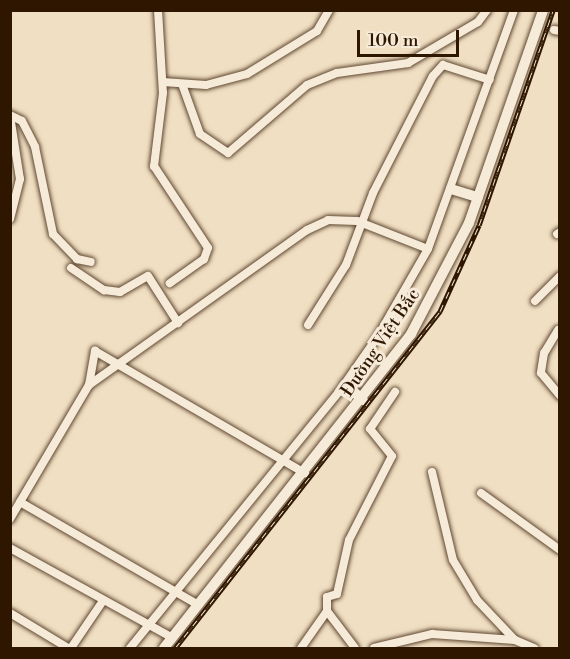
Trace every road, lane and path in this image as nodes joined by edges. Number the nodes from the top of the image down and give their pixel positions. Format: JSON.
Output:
{"nodes":[{"id":1,"x":158,"y":10,"type":"edge"},
{"id":2,"x":328,"y":10,"type":"edge"},
{"id":3,"x":487,"y":10,"type":"edge"},
{"id":4,"x":543,"y":10,"type":"edge"},
{"id":5,"x":514,"y":11,"type":"edge"},
{"id":6,"x":490,"y":80,"type":"junction"},
{"id":7,"x":163,"y":82,"type":"junction"},
{"id":8,"x":182,"y":84,"type":"junction"},
{"id":9,"x":10,"y":116,"type":"edge"},
{"id":10,"x":451,"y":189,"type":"junction"},
{"id":11,"x":478,"y":197,"type":"junction"},
{"id":12,"x":10,"y":219,"type":"edge"},
{"id":13,"x":365,"y":223,"type":"junction"},
{"id":14,"x":428,"y":249,"type":"junction"},
{"id":15,"x":91,"y":262,"type":"dead end"},
{"id":16,"x":71,"y":268,"type":"dead end"},
{"id":17,"x":560,"y":276,"type":"edge"},
{"id":18,"x":170,"y":283,"type":"dead end"},
{"id":19,"x":535,"y":301,"type":"dead end"},
{"id":20,"x":178,"y":323,"type":"junction"},
{"id":21,"x":308,"y":325,"type":"dead end"},
{"id":22,"x":558,"y":330,"type":"edge"},
{"id":23,"x":119,"y":364,"type":"junction"},
{"id":24,"x":345,"y":384,"type":"junction"},
{"id":25,"x":89,"y":385,"type":"junction"},
{"id":26,"x":395,"y":392,"type":"dead end"},
{"id":27,"x":560,"y":396,"type":"edge"},
{"id":28,"x":363,"y":400,"type":"junction"},
{"id":29,"x":283,"y":460,"type":"junction"},
{"id":30,"x":432,"y":472,"type":"dead end"},
{"id":31,"x":305,"y":473,"type":"junction"},
{"id":32,"x":481,"y":493,"type":"dead end"},
{"id":33,"x":20,"y":502,"type":"junction"},
{"id":34,"x":10,"y":519,"type":"edge"},
{"id":35,"x":10,"y":548,"type":"edge"},
{"id":36,"x":560,"y":550,"type":"edge"},
{"id":37,"x":175,"y":591,"type":"junction"},
{"id":38,"x":103,"y":601,"type":"junction"},
{"id":39,"x":197,"y":604,"type":"junction"},
{"id":40,"x":327,"y":611,"type":"junction"},
{"id":41,"x":10,"y":614,"type":"edge"},
{"id":42,"x":147,"y":624,"type":"junction"},
{"id":43,"x":173,"y":638,"type":"junction"},
{"id":44,"x":510,"y":643,"type":"edge"},
{"id":45,"x":70,"y":648,"type":"edge"},
{"id":46,"x":130,"y":648,"type":"edge"},
{"id":47,"x":164,"y":648,"type":"edge"},
{"id":48,"x":301,"y":648,"type":"edge"},
{"id":49,"x":355,"y":648,"type":"edge"},
{"id":50,"x":374,"y":648,"type":"edge"},
{"id":51,"x":534,"y":648,"type":"edge"}],
"edges":[{"from":1,"to":7,"type":"street"},
{"from":2,"to":8,"type":"street"},
{"from":3,"to":8,"type":"street"},
{"from":4,"to":11,"type":"main road","name":"Đường Việt Bắc"},
{"from":5,"to":6,"type":"street"},
{"from":6,"to":10,"type":"street"},
{"from":6,"to":13,"type":"street"},
{"from":7,"to":8,"type":"street"},
{"from":7,"to":18,"type":"street"},
{"from":9,"to":12,"type":"street"},
{"from":9,"to":15,"type":"street"},
{"from":10,"to":11,"type":"main road"},
{"from":10,"to":14,"type":"street"},
{"from":11,"to":28,"type":"main road","name":"Đường Việt Bắc"},
{"from":13,"to":14,"type":"street"},
{"from":13,"to":20,"type":"street"},
{"from":13,"to":21,"type":"street"},
{"from":14,"to":24,"type":"street"},
{"from":16,"to":20,"type":"street"},
{"from":17,"to":19,"type":"street"},
{"from":20,"to":23,"type":"street"},
{"from":22,"to":27,"type":"street"},
{"from":23,"to":25,"type":"street"},
{"from":23,"to":25,"type":"street"},
{"from":23,"to":29,"type":"street"},
{"from":24,"to":28,"type":"main road"},
{"from":24,"to":29,"type":"street"},
{"from":25,"to":33,"type":"street"},
{"from":26,"to":40,"type":"street"},
{"from":28,"to":31,"type":"main road","name":"Đường Việt Bắc"},
{"from":29,"to":31,"type":"street"},
{"from":29,"to":37,"type":"street"},
{"from":30,"to":44,"type":"street"},
{"from":31,"to":39,"type":"main road","name":"Đường Việt Bắc"},
{"from":32,"to":36,"type":"street"},
{"from":33,"to":34,"type":"street"},
{"from":33,"to":37,"type":"street"},
{"from":35,"to":38,"type":"street"},
{"from":37,"to":39,"type":"street"},
{"from":37,"to":42,"type":"street"},
{"from":38,"to":42,"type":"street"},
{"from":38,"to":45,"type":"street"},
{"from":39,"to":43,"type":"main road","name":"Đường Việt Bắc"},
{"from":40,"to":48,"type":"street"},
{"from":40,"to":49,"type":"street"},
{"from":41,"to":45,"type":"street"},
{"from":42,"to":43,"type":"street"},
{"from":42,"to":46,"type":"street"},
{"from":43,"to":47,"type":"main road","name":"Đường Việt Bắc"},
{"from":44,"to":50,"type":"street"},
{"from":44,"to":51,"type":"street"}]}
